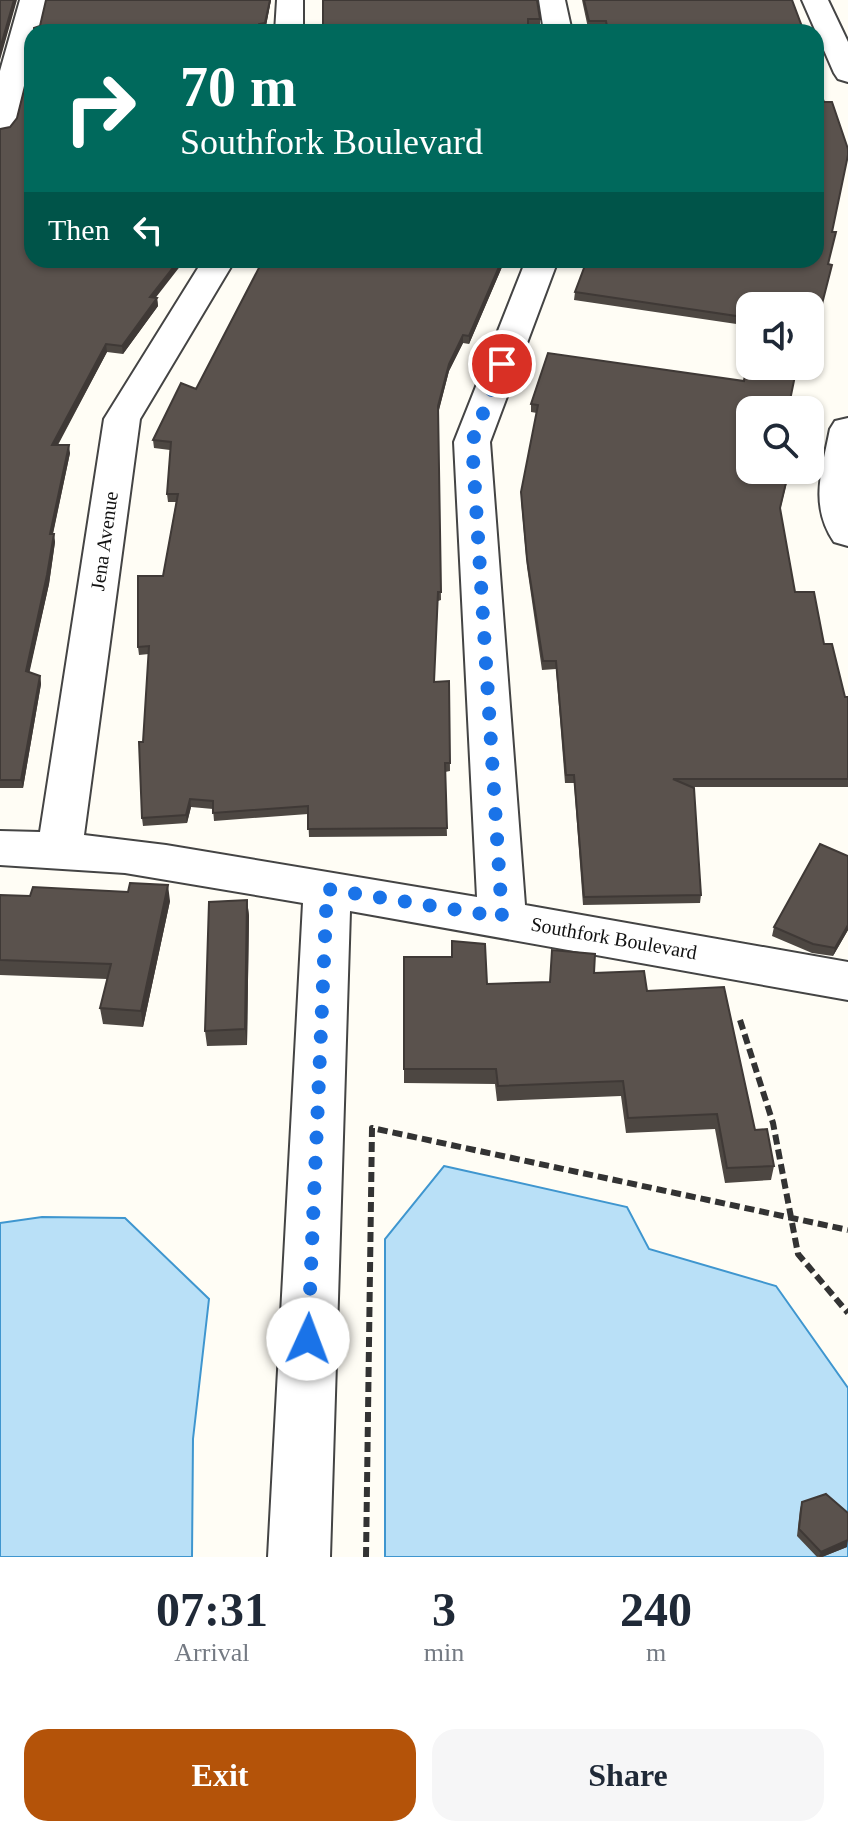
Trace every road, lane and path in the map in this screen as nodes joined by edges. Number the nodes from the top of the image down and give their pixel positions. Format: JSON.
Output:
{"nodes":[{"id":1,"x":33,"y":0,"type":"edge"},
{"id":2,"x":290,"y":0,"type":"edge"},
{"id":3,"x":552,"y":0,"type":"edge"},
{"id":4,"x":815,"y":0,"type":"edge"},
{"id":5,"x":27,"y":24,"type":"edge"},
{"id":6,"x":289,"y":24,"type":"edge"},
{"id":7,"x":556,"y":24,"type":"edge"},
{"id":8,"x":24,"y":34,"type":"edge"},
{"id":9,"x":848,"y":73,"type":"edge"},
{"id":10,"x":0,"y":125,"type":"edge"},
{"id":11,"x":214,"y":268,"type":"edge"},
{"id":12,"x":539,"y":268,"type":"edge"},
{"id":13,"x":848,"y":431,"type":"edge"},
{"id":14,"x":848,"y":534,"type":"edge"},
{"id":15,"x":0,"y":848,"type":"edge"},
{"id":16,"x":60,"y":848,"type":"junction"},
{"id":17,"x":327,"y":889,"type":"junction"},
{"id":18,"x":502,"y":917,"type":"junction"},
{"id":19,"x":848,"y":981,"type":"edge"},
{"id":20,"x":740,"y":1020,"type":"dead end"},
{"id":21,"x":791,"y":1217,"type":"junction"},
{"id":22,"x":848,"y":1230,"type":"edge"},
{"id":23,"x":848,"y":1313,"type":"edge"},
{"id":24,"x":299,"y":1557,"type":"edge"},
{"id":25,"x":366,"y":1557,"type":"edge"}],
"edges":[{"from":1,"to":5,"type":"street"},
{"from":2,"to":6,"type":"street"},
{"from":3,"to":7,"type":"street"},
{"from":4,"to":9,"type":"street"},
{"from":8,"to":10,"type":"street"},
{"from":11,"to":16,"type":"street","name":"Jena Avenue"},
{"from":12,"to":18,"type":"street"},
{"from":13,"to":14,"type":"street"},
{"from":15,"to":16,"type":"street","name":"Southfork Boulevard"},
{"from":16,"to":17,"type":"street","name":"Southfork Boulevard"},
{"from":17,"to":18,"type":"street","name":"Southfork Boulevard"},
{"from":17,"to":24,"type":"street"},
{"from":18,"to":19,"type":"street","name":"Southfork Boulevard"},
{"from":20,"to":21,"type":"path"},
{"from":21,"to":22,"type":"path"},
{"from":21,"to":23,"type":"path"},
{"from":21,"to":25,"type":"path"}]}
